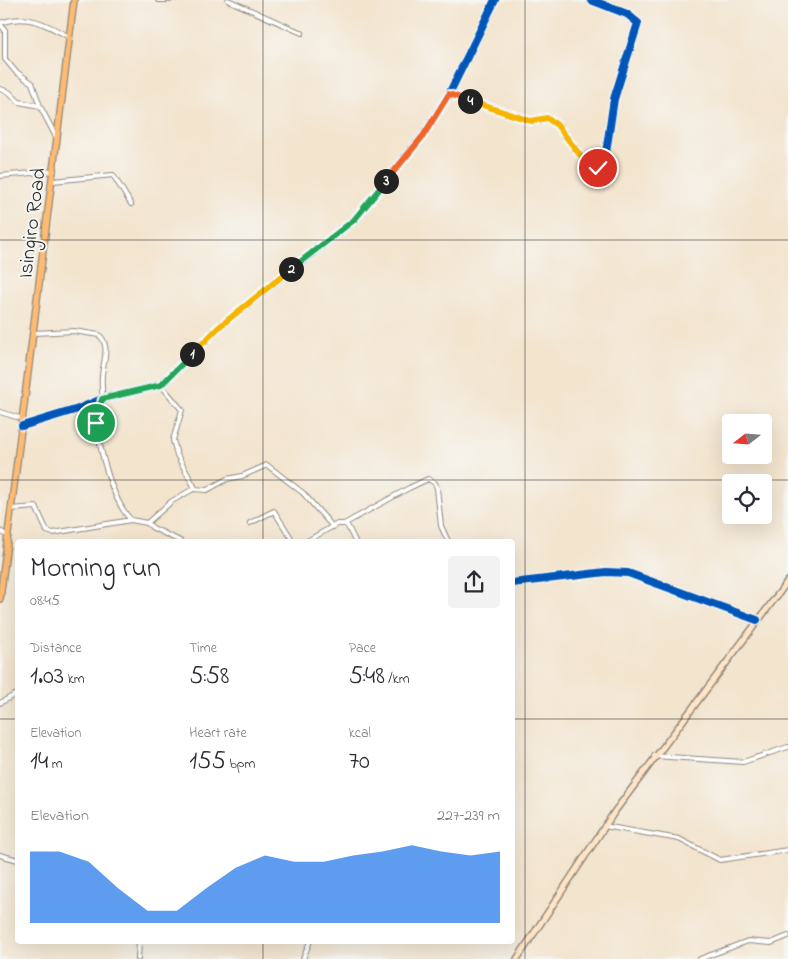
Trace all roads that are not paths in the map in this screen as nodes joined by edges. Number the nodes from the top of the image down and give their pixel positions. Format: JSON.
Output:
{"nodes":[{"id":1,"x":74,"y":0,"type":"edge"},
{"id":2,"x":158,"y":0,"type":"edge"},
{"id":3,"x":170,"y":0,"type":"edge"},
{"id":4,"x":228,"y":0,"type":"edge"},
{"id":5,"x":495,"y":0,"type":"edge"},
{"id":6,"x":591,"y":0,"type":"edge"},
{"id":7,"x":0,"y":23,"type":"edge"},
{"id":8,"x":302,"y":32,"type":"dead end"},
{"id":9,"x":69,"y":37,"type":"junction"},
{"id":10,"x":0,"y":89,"type":"edge"},
{"id":11,"x":449,"y":94,"type":"junction"},
{"id":12,"x":40,"y":106,"type":"junction"},
{"id":13,"x":57,"y":139,"type":"junction"},
{"id":14,"x":54,"y":171,"type":"junction"},
{"id":15,"x":0,"y":176,"type":"edge"},
{"id":16,"x":53,"y":181,"type":"junction"},
{"id":17,"x":131,"y":204,"type":"dead end"},
{"id":18,"x":34,"y":333,"type":"junction"},
{"id":19,"x":161,"y":385,"type":"junction"},
{"id":20,"x":102,"y":399,"type":"junction"},
{"id":21,"x":0,"y":412,"type":"edge"},
{"id":22,"x":22,"y":422,"type":"junction"},
{"id":23,"x":194,"y":489,"type":"junction"},
{"id":24,"x":12,"y":509,"type":"junction"},
{"id":25,"x":131,"y":520,"type":"junction"},
{"id":26,"x":147,"y":523,"type":"junction"},
{"id":27,"x":250,"y":523,"type":"dead end"},
{"id":28,"x":344,"y":524,"type":"junction"},
{"id":29,"x":332,"y":526,"type":"junction"},
{"id":30,"x":0,"y":531,"type":"edge"},
{"id":31,"x":8,"y":536,"type":"junction"},
{"id":32,"x":176,"y":539,"type":"edge"},
{"id":33,"x":292,"y":539,"type":"edge"},
{"id":34,"x":310,"y":539,"type":"edge"},
{"id":35,"x":354,"y":539,"type":"edge"},
{"id":36,"x":447,"y":539,"type":"edge"},
{"id":37,"x":788,"y":581,"type":"edge"},
{"id":38,"x":515,"y":584,"type":"edge"},
{"id":39,"x":0,"y":599,"type":"edge"},
{"id":40,"x":757,"y":620,"type":"junction"},
{"id":41,"x":15,"y":694,"type":"edge"},
{"id":42,"x":0,"y":702,"type":"edge"},
{"id":43,"x":788,"y":747,"type":"edge"},
{"id":44,"x":654,"y":756,"type":"junction"},
{"id":45,"x":604,"y":826,"type":"junction"},
{"id":46,"x":788,"y":850,"type":"edge"},
{"id":47,"x":0,"y":855,"type":"edge"},
{"id":48,"x":15,"y":859,"type":"edge"},
{"id":49,"x":788,"y":936,"type":"edge"},
{"id":50,"x":139,"y":944,"type":"edge"},
{"id":51,"x":309,"y":944,"type":"edge"},
{"id":52,"x":138,"y":959,"type":"edge"},
{"id":53,"x":303,"y":959,"type":"edge"},
{"id":54,"x":517,"y":959,"type":"edge"},
{"id":55,"x":700,"y":959,"type":"edge"}],
"edges":[{"from":1,"to":9,"type":"main road","name":"Isingiro Road"},
{"from":2,"to":3,"type":"street"},
{"from":4,"to":8,"type":"street"},
{"from":5,"to":11,"type":"street"},
{"from":6,"to":11,"type":"street"},
{"from":7,"to":9,"type":"street"},
{"from":7,"to":12,"type":"street"},
{"from":9,"to":13,"type":"main road","name":"Isingiro Road"},
{"from":10,"to":12,"type":"street"},
{"from":11,"to":19,"type":"street"},
{"from":12,"to":13,"type":"street"},
{"from":13,"to":14,"type":"main road","name":"Isingiro Road"},
{"from":14,"to":15,"type":"street"},
{"from":14,"to":16,"type":"main road","name":"Isingiro Road"},
{"from":16,"to":17,"type":"street"},
{"from":16,"to":18,"type":"main road","name":"Isingiro Road"},
{"from":18,"to":20,"type":"street"},
{"from":18,"to":22,"type":"main road","name":"Isingiro Road"},
{"from":19,"to":20,"type":"street"},
{"from":19,"to":23,"type":"street"},
{"from":20,"to":22,"type":"street"},
{"from":20,"to":25,"type":"street"},
{"from":21,"to":22,"type":"street"},
{"from":22,"to":24,"type":"main road","name":"Isingiro Road"},
{"from":23,"to":26,"type":"street"},
{"from":23,"to":29,"type":"street"},
{"from":24,"to":25,"type":"street"},
{"from":24,"to":31,"type":"main road","name":"Isingiro Road"},
{"from":25,"to":26,"type":"street"},
{"from":26,"to":32,"type":"street"},
{"from":27,"to":33,"type":"street"},
{"from":28,"to":29,"type":"street"},
{"from":28,"to":35,"type":"street"},
{"from":28,"to":36,"type":"street"},
{"from":29,"to":34,"type":"street"},
{"from":30,"to":31,"type":"street"},
{"from":31,"to":39,"type":"main road","name":"Isingiro Road"},
{"from":37,"to":40,"type":"main road"},
{"from":38,"to":40,"type":"street"},
{"from":40,"to":44,"type":"main road"},
{"from":41,"to":42,"type":"street"},
{"from":43,"to":44,"type":"street"},
{"from":44,"to":45,"type":"main road"},
{"from":45,"to":46,"type":"street"},
{"from":45,"to":54,"type":"main road"},
{"from":47,"to":48,"type":"street"},
{"from":49,"to":55,"type":"street"},
{"from":50,"to":52,"type":"street"},
{"from":51,"to":53,"type":"street"}]}
